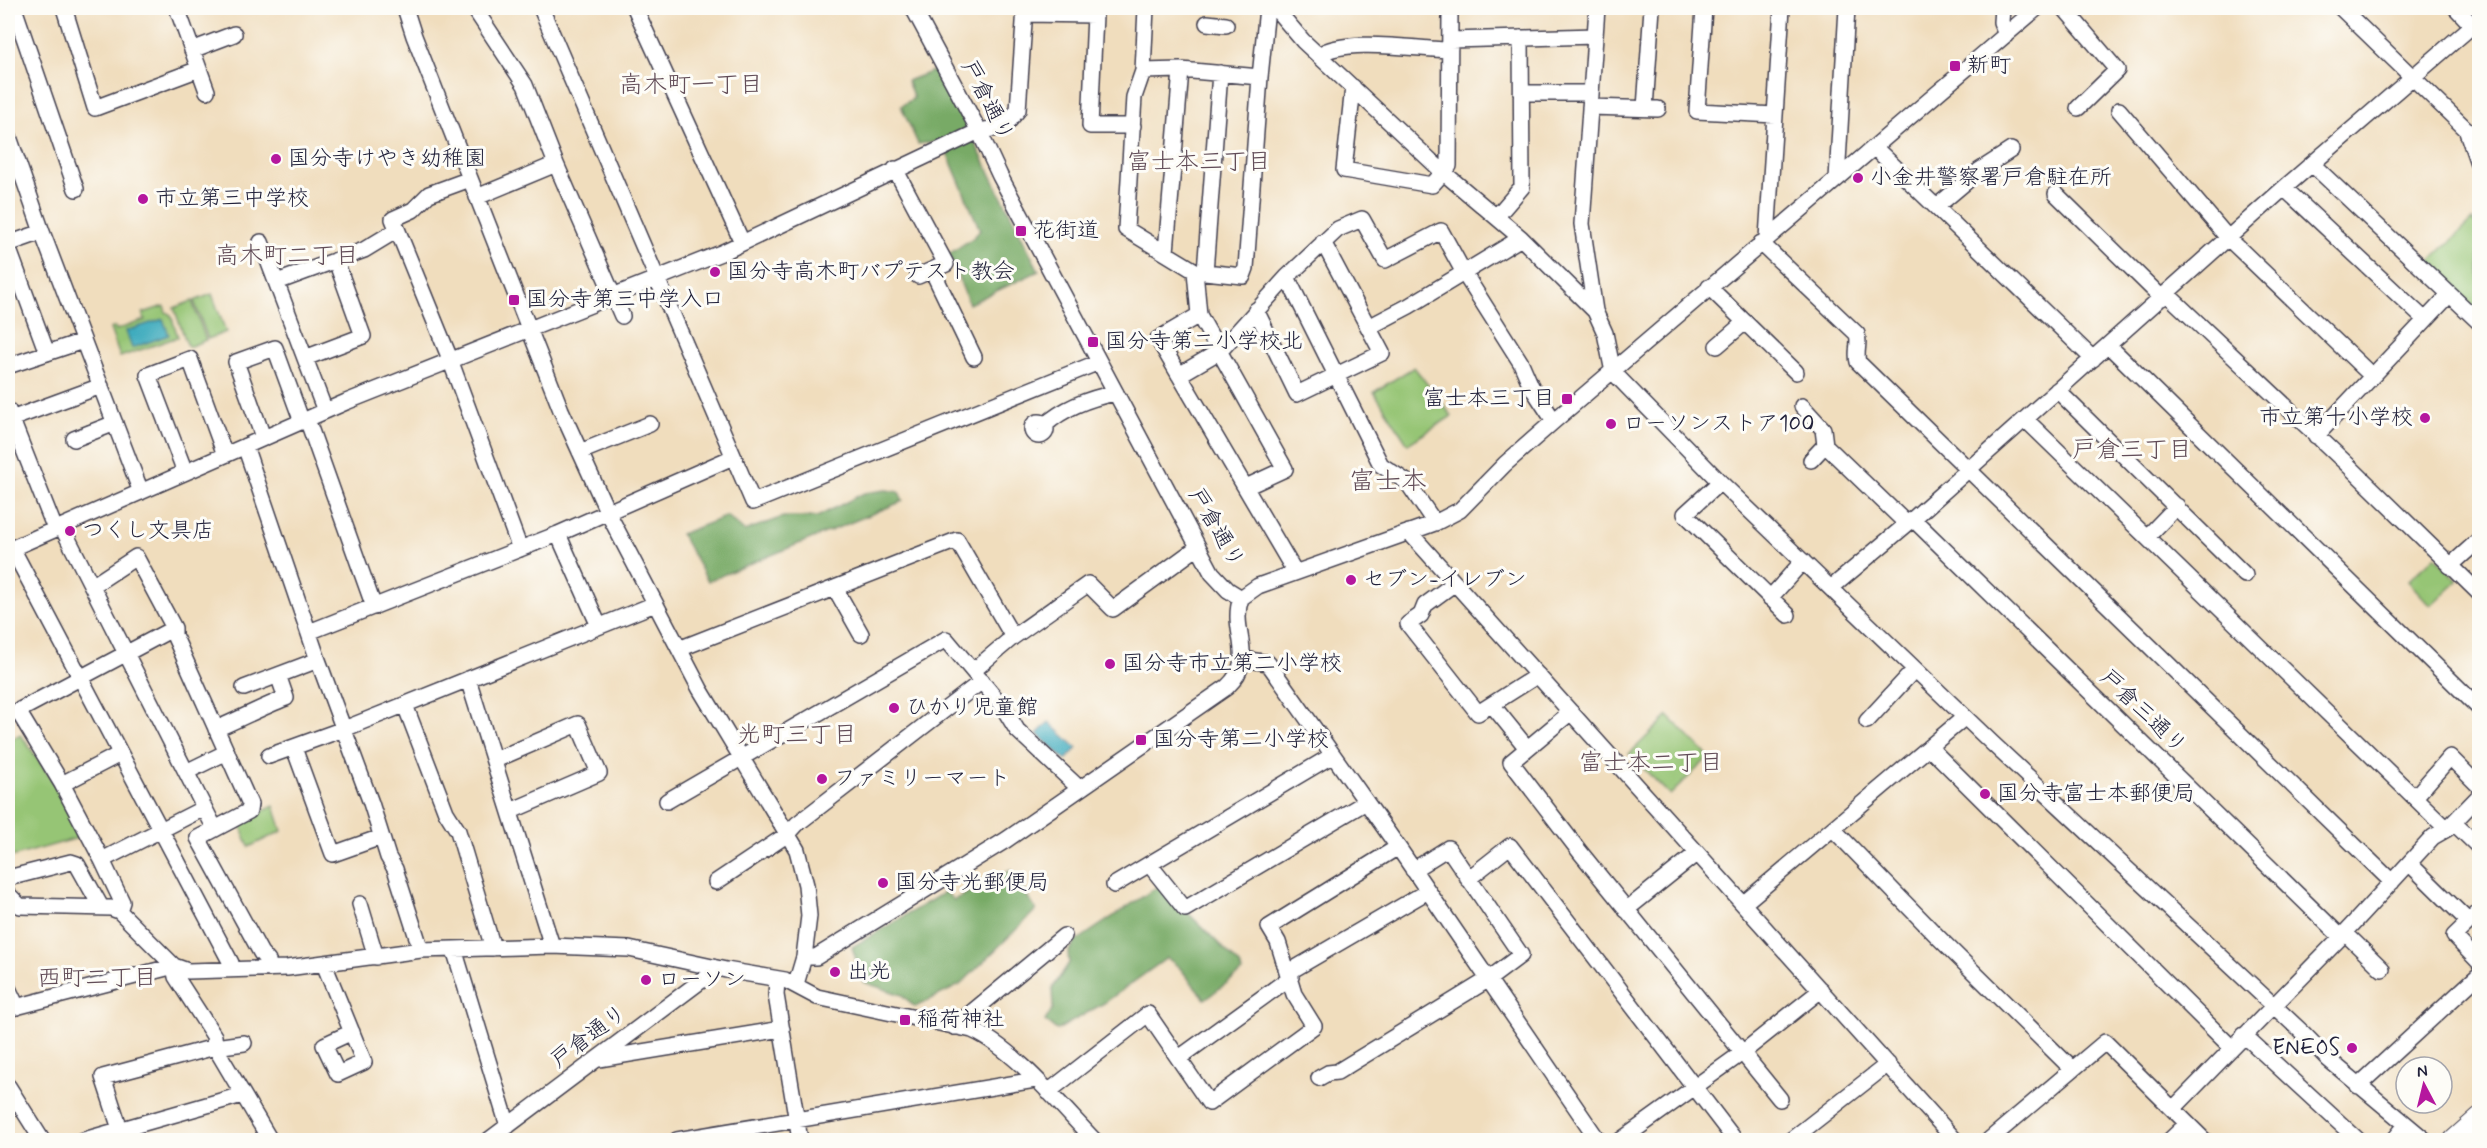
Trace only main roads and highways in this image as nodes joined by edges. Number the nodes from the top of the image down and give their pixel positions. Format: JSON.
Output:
{"nodes":[{"id":1,"x":2480,"y":1117,"type":"edge"},
{"id":2,"x":2454,"y":1140,"type":"edge"}],
"edges":[{"from":1,"to":2,"type":"main road"}]}
